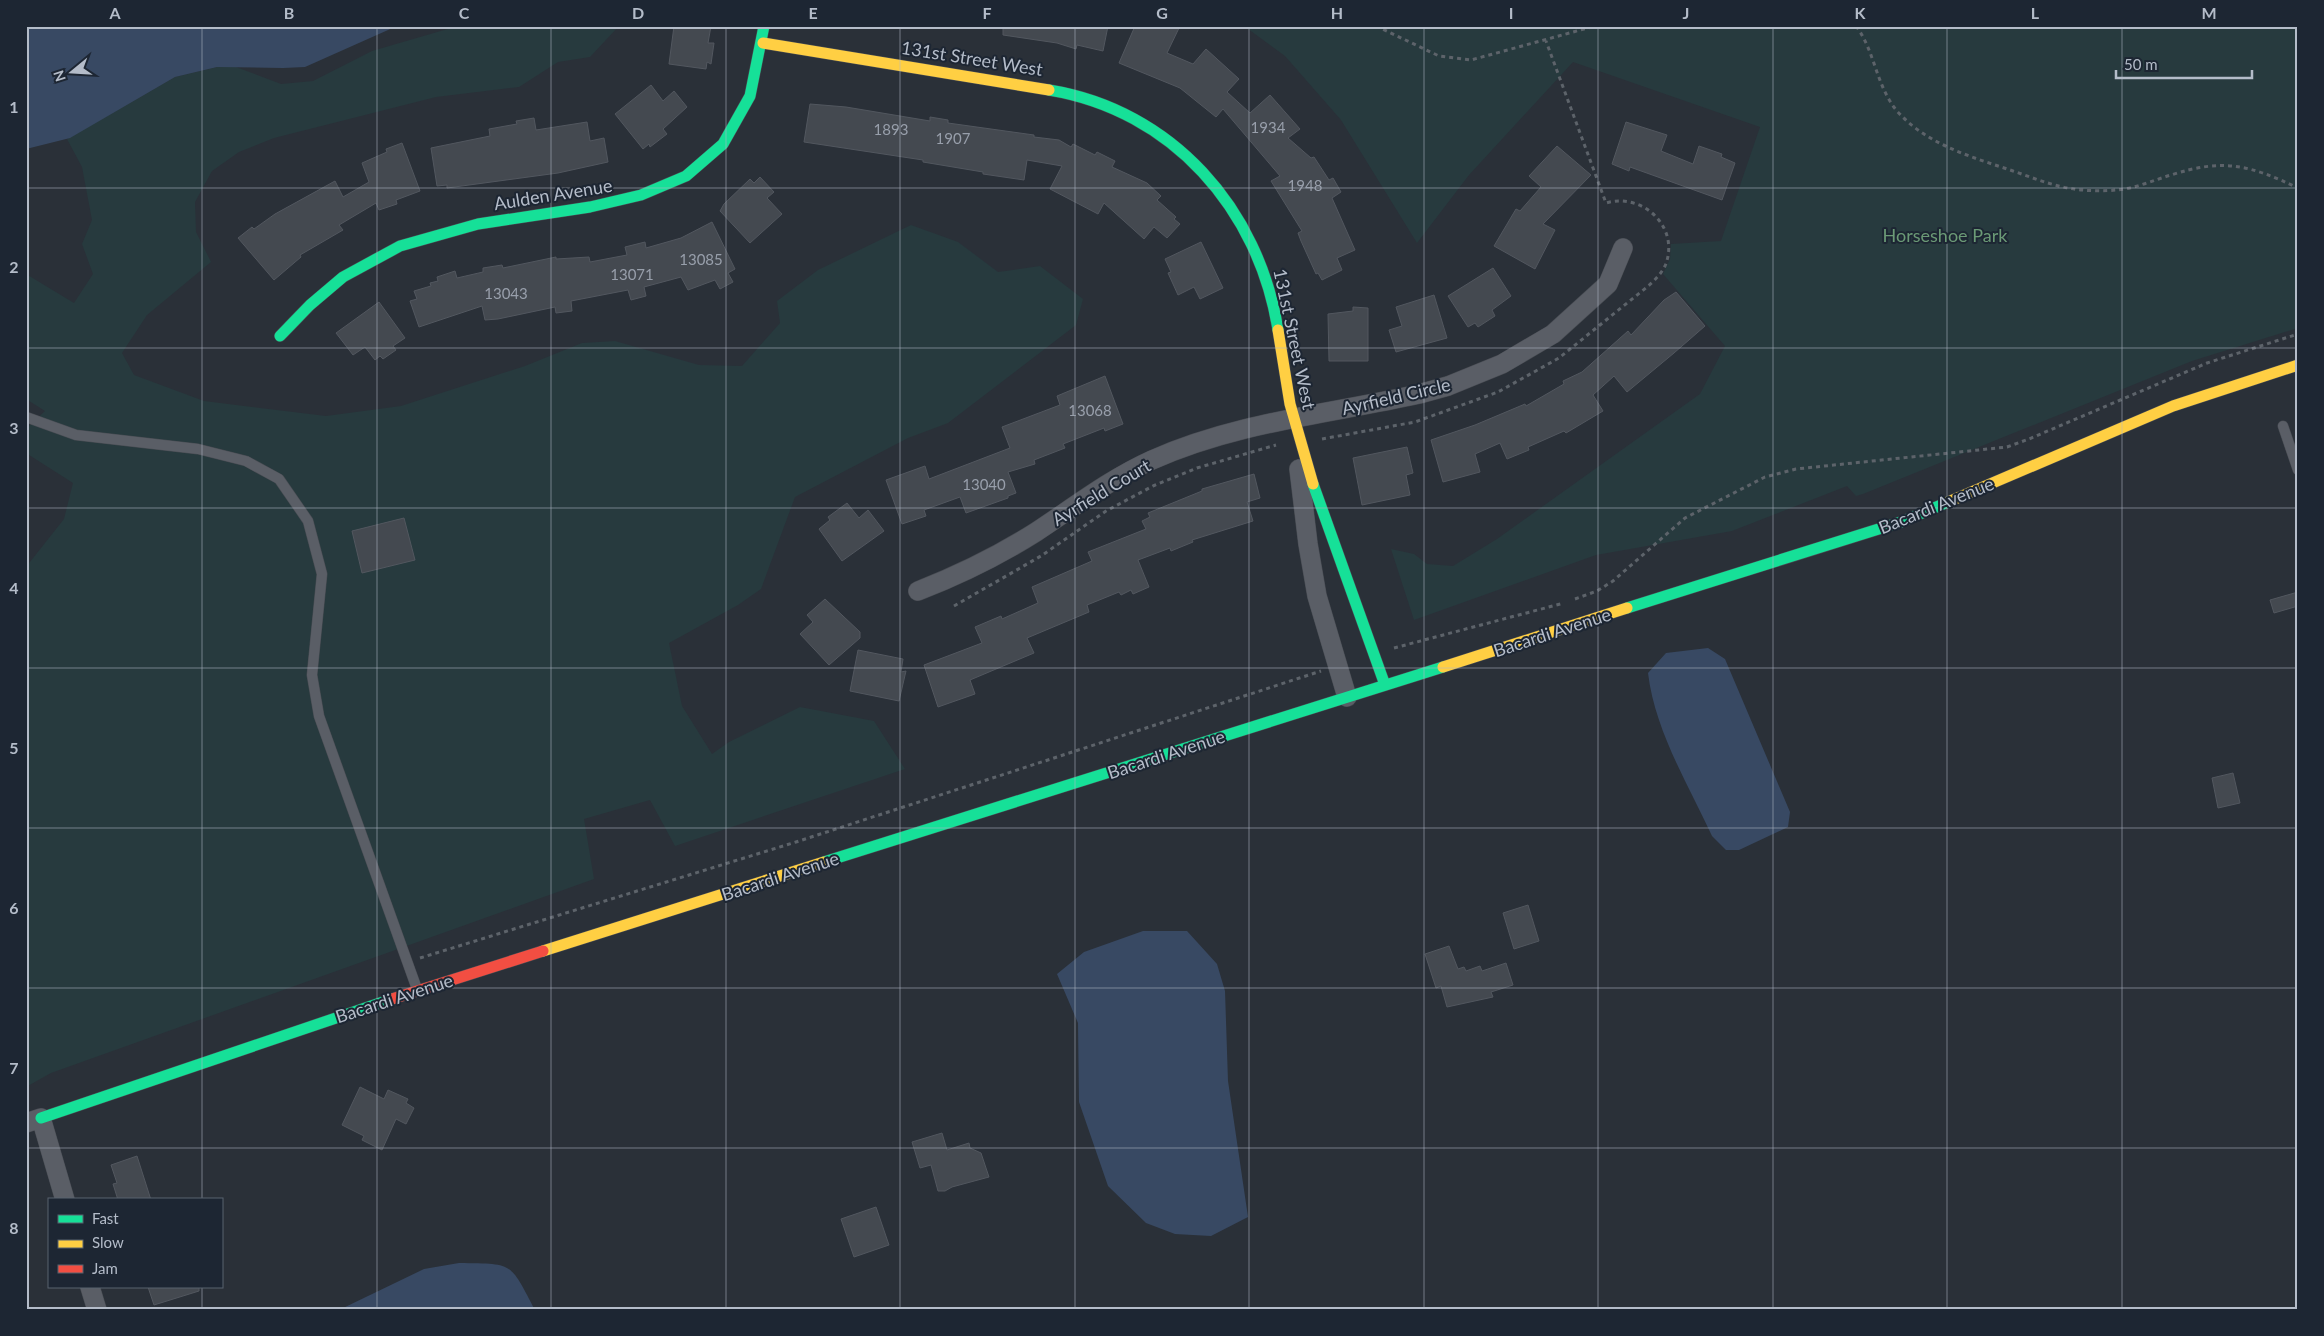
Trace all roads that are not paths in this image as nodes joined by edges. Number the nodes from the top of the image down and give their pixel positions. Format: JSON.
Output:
{"nodes":[{"id":1,"x":764,"y":26,"type":"edge"},
{"id":2,"x":763,"y":43,"type":"junction"},
{"id":3,"x":1623,"y":248,"type":"dead end"},
{"id":4,"x":280,"y":336,"type":"dead end"},
{"id":5,"x":2298,"y":365,"type":"edge"},
{"id":6,"x":26,"y":417,"type":"edge"},
{"id":7,"x":1294,"y":418,"type":"junction"},
{"id":8,"x":2283,"y":426,"type":"dead end"},
{"id":9,"x":2298,"y":470,"type":"edge"},
{"id":10,"x":918,"y":591,"type":"dead end"},
{"id":11,"x":1384,"y":685,"type":"junction"},
{"id":12,"x":1347,"y":697,"type":"junction"},
{"id":13,"x":418,"y":990,"type":"junction"},
{"id":14,"x":34,"y":1120,"type":"edge"},
{"id":15,"x":64,"y":1198,"type":"edge"},
{"id":16,"x":90,"y":1288,"type":"edge"},
{"id":17,"x":97,"y":1310,"type":"edge"}],
"edges":[{"from":1,"to":2,"type":"street","name":"Aulden Avenue"},
{"from":2,"to":4,"type":"street","name":"Aulden Avenue"},
{"from":2,"to":7,"type":"street","name":"131st Street West"},
{"from":3,"to":7,"type":"street","name":"Ayrfield Circle"},
{"from":5,"to":11,"type":"street","name":"Bacardi Avenue"},
{"from":6,"to":13,"type":"lane"},
{"from":7,"to":10,"type":"street","name":"Ayrfield Court"},
{"from":7,"to":11,"type":"street","name":"131st Street West"},
{"from":7,"to":12,"type":"street"},
{"from":8,"to":9,"type":"lane"},
{"from":11,"to":12,"type":"street","name":"Bacardi Avenue"},
{"from":12,"to":13,"type":"street","name":"Bacardi Avenue"},
{"from":13,"to":14,"type":"street","name":"Bacardi Avenue"},
{"from":14,"to":15,"type":"street"},
{"from":16,"to":17,"type":"street"}]}
